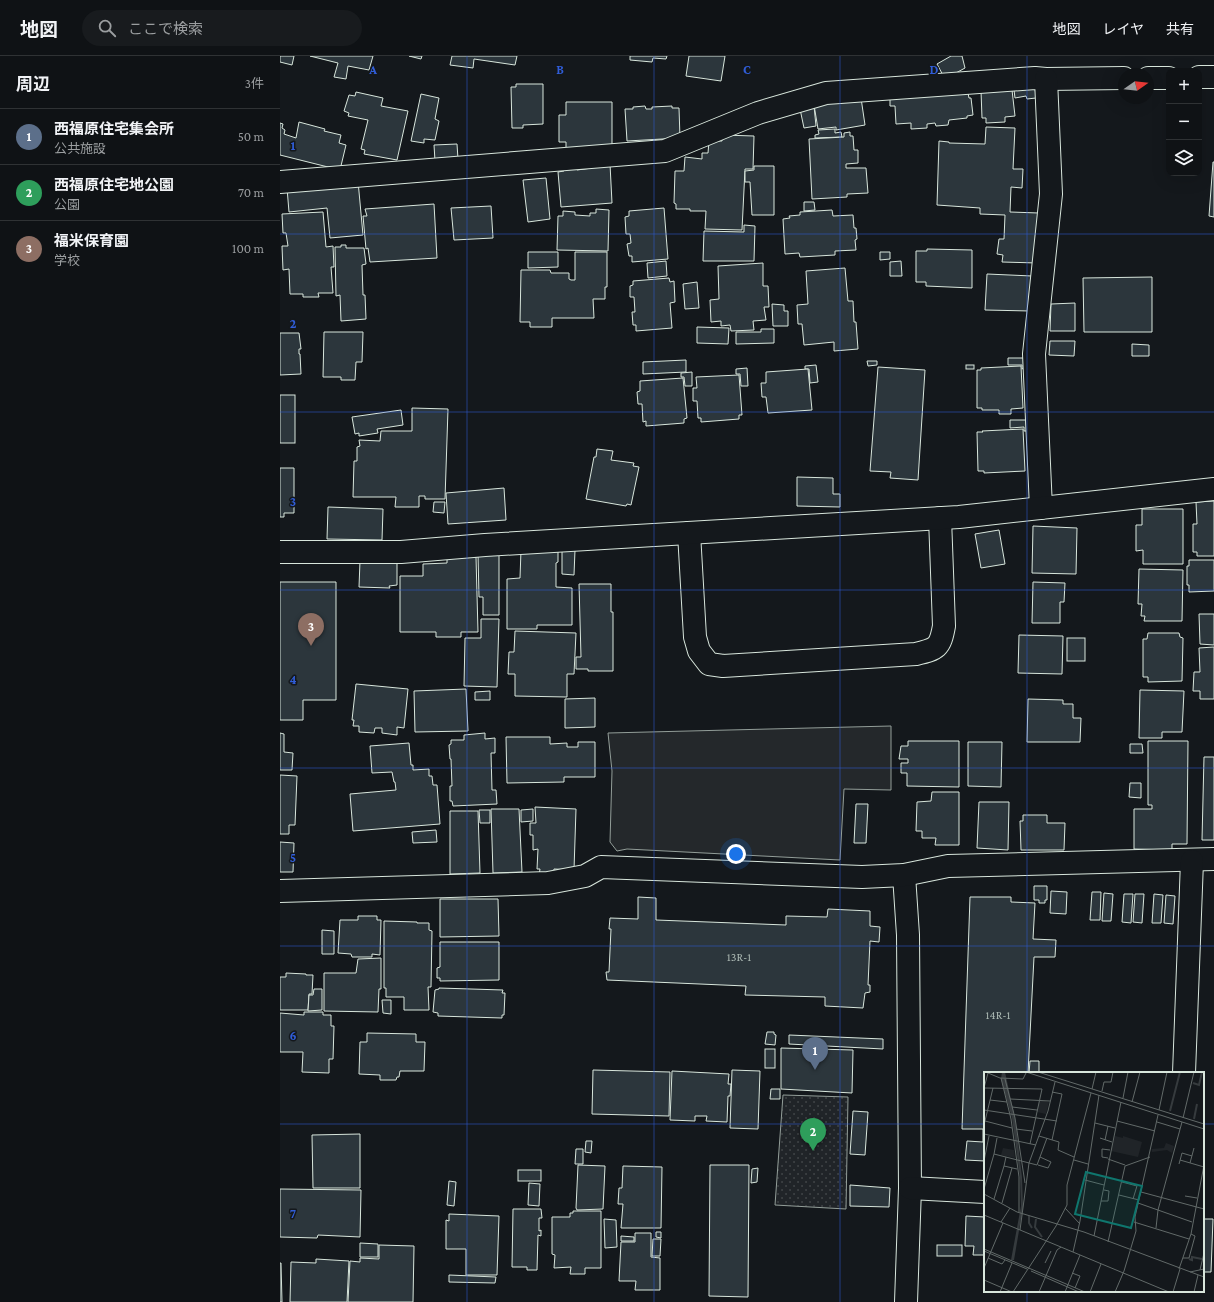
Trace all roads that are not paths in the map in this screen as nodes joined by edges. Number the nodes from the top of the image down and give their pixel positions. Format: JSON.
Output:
{"nodes":[{"id":1,"x":1202,"y":77,"type":"edge"},
{"id":2,"x":1214,"y":77,"type":"edge"},
{"id":3,"x":1118,"y":78,"type":"edge"},
{"id":4,"x":1154,"y":78,"type":"edge"},
{"id":5,"x":1166,"y":78,"type":"edge"},
{"id":6,"x":1046,"y":79,"type":"junction"},
{"id":7,"x":280,"y":182,"type":"edge"},
{"id":8,"x":1214,"y":489,"type":"edge"},
{"id":9,"x":1041,"y":508,"type":"junction"},
{"id":10,"x":940,"y":518,"type":"junction"},
{"id":11,"x":689,"y":533,"type":"junction"},
{"id":12,"x":280,"y":552,"type":"edge"},
{"id":13,"x":1214,"y":859,"type":"edge"},
{"id":14,"x":1192,"y":861,"type":"junction"},
{"id":15,"x":904,"y":874,"type":"junction"},
{"id":16,"x":280,"y":891,"type":"edge"},
{"id":17,"x":1184,"y":1072,"type":"edge"},
{"id":18,"x":910,"y":1188,"type":"junction"},
{"id":19,"x":984,"y":1192,"type":"edge"},
{"id":20,"x":906,"y":1302,"type":"edge"}],
"edges":[{"from":1,"to":2,"type":"street"},
{"from":3,"to":6,"type":"street"},
{"from":4,"to":5,"type":"street"},
{"from":6,"to":7,"type":"street"},
{"from":6,"to":9,"type":"street"},
{"from":8,"to":9,"type":"street"},
{"from":9,"to":10,"type":"street"},
{"from":10,"to":11,"type":"street"},
{"from":10,"to":11,"type":"street"},
{"from":11,"to":12,"type":"street"},
{"from":13,"to":14,"type":"street"},
{"from":14,"to":15,"type":"street"},
{"from":14,"to":17,"type":"street"},
{"from":15,"to":16,"type":"street"},
{"from":15,"to":18,"type":"street"},
{"from":18,"to":19,"type":"street"},
{"from":18,"to":20,"type":"street"}]}
